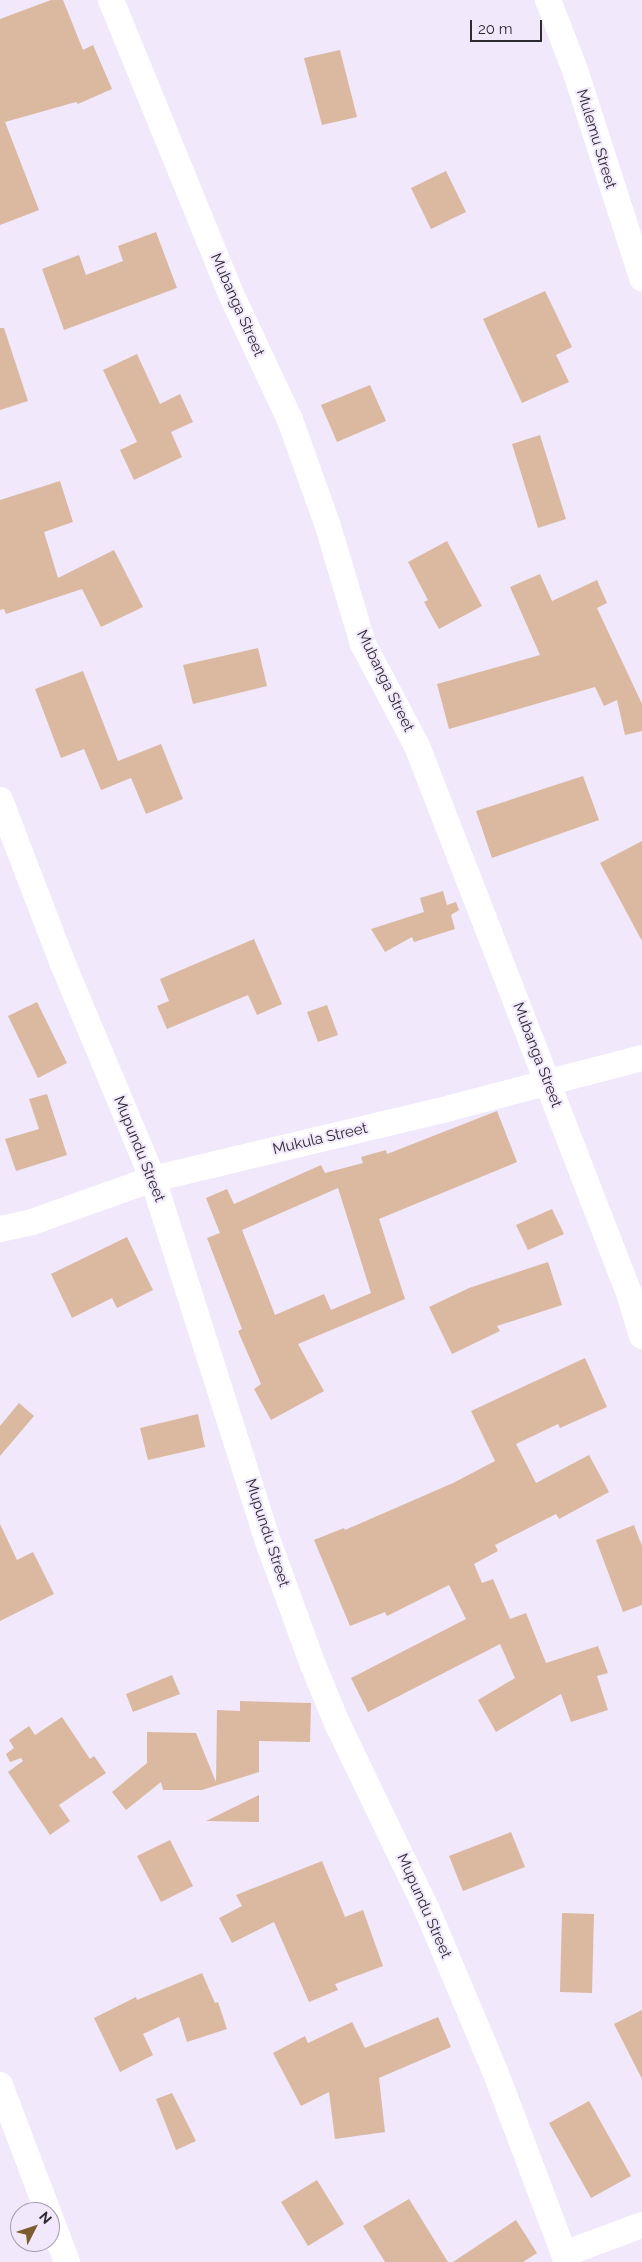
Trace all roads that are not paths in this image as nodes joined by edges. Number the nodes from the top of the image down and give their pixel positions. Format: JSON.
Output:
{"nodes":[{"id":1,"x":112,"y":0,"type":"edge"},
{"id":2,"x":548,"y":0,"type":"edge"},
{"id":3,"x":642,"y":278,"type":"edge"},
{"id":4,"x":0,"y":800,"type":"edge"},
{"id":5,"x":642,"y":1058,"type":"edge"},
{"id":6,"x":547,"y":1082,"type":"junction"},
{"id":7,"x":153,"y":1179,"type":"junction"},
{"id":8,"x":0,"y":1229,"type":"edge"},
{"id":9,"x":642,"y":1336,"type":"edge"},
{"id":10,"x":0,"y":2085,"type":"edge"},
{"id":11,"x":4,"y":2111,"type":"edge"},
{"id":12,"x":44,"y":2202,"type":"edge"},
{"id":13,"x":642,"y":2226,"type":"edge"},
{"id":14,"x":60,"y":2243,"type":"edge"},
{"id":15,"x":566,"y":2258,"type":"edge"},
{"id":16,"x":67,"y":2262,"type":"edge"}],
"edges":[{"from":1,"to":6,"type":"street","name":"Mubanga Street"},
{"from":2,"to":3,"type":"street","name":"Mulemu Street"},
{"from":4,"to":7,"type":"street","name":"Mupundu Street"},
{"from":5,"to":6,"type":"street","name":"Mukula Street"},
{"from":6,"to":7,"type":"street","name":"Mukula Street"},
{"from":6,"to":9,"type":"street","name":"Mubanga Street"},
{"from":7,"to":8,"type":"street","name":"Mukula Street"},
{"from":7,"to":15,"type":"street","name":"Mupundu Street"},
{"from":10,"to":11,"type":"street"},
{"from":11,"to":12,"type":"street"},
{"from":13,"to":15,"type":"street"},
{"from":14,"to":16,"type":"street"}]}
